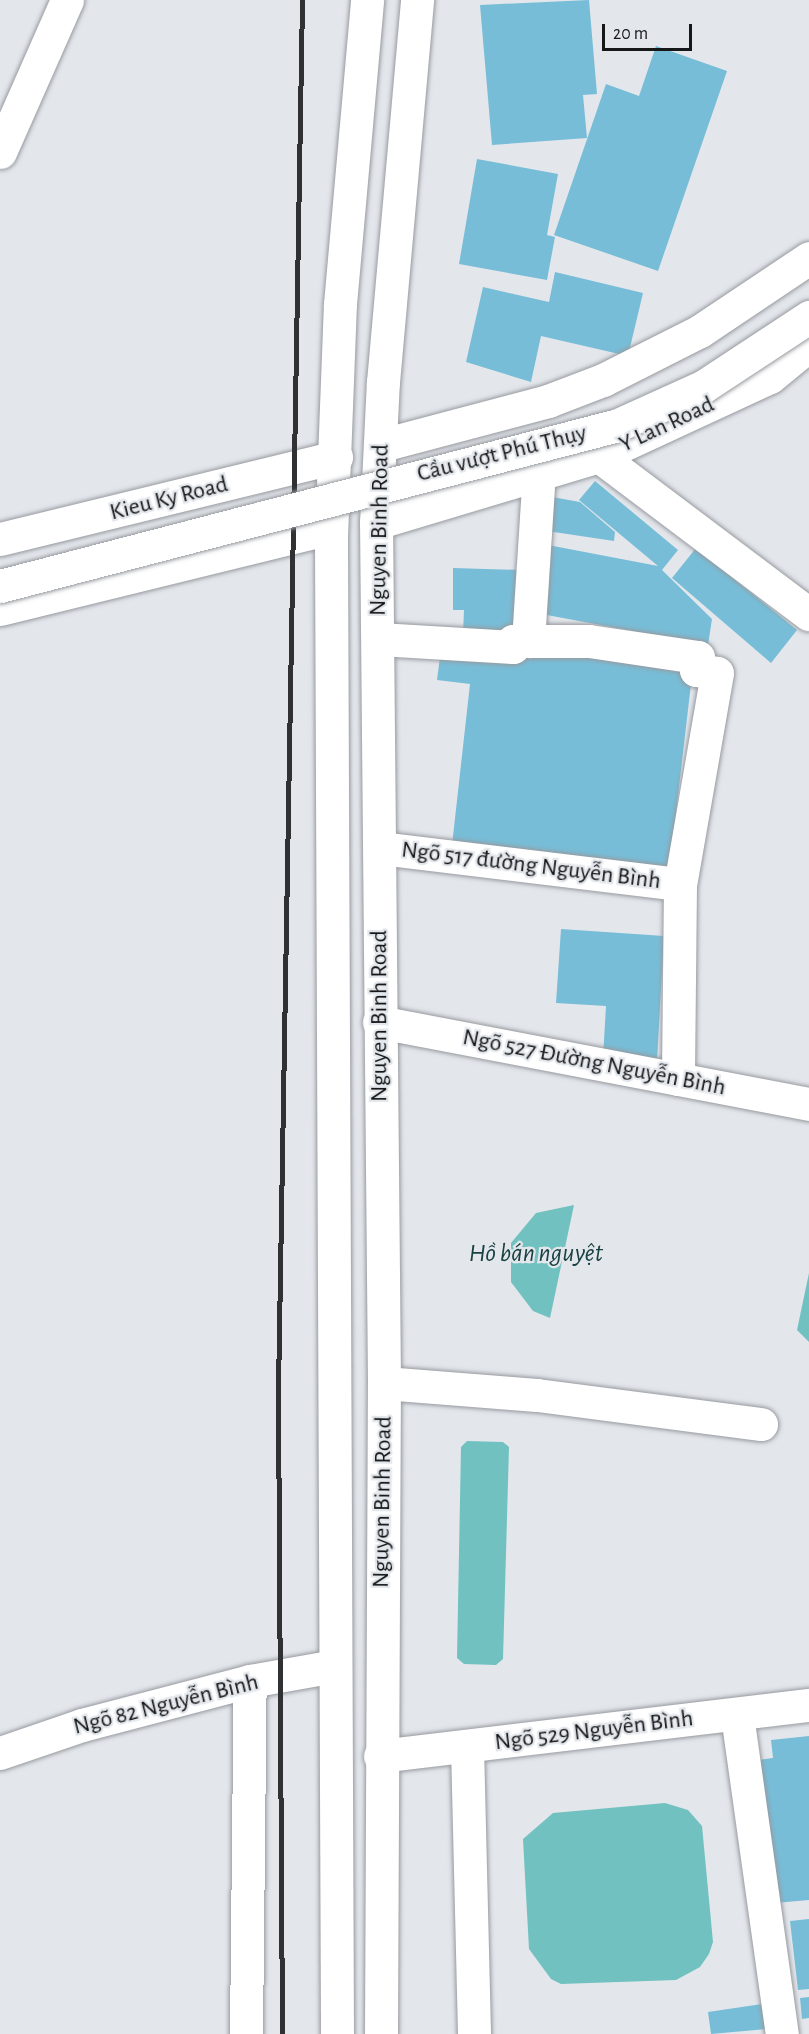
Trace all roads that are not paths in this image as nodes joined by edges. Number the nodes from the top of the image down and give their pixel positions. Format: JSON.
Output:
{"nodes":[{"id":1,"x":67,"y":0,"type":"edge"},
{"id":2,"x":367,"y":0,"type":"edge"},
{"id":3,"x":417,"y":0,"type":"edge"},
{"id":4,"x":0,"y":152,"type":"edge"},
{"id":5,"x":809,"y":258,"type":"edge"},
{"id":6,"x":809,"y":317,"type":"edge"},
{"id":7,"x":809,"y":345,"type":"edge"},
{"id":8,"x":382,"y":445,"type":"junction"},
{"id":9,"x":599,"y":456,"type":"junction"},
{"id":10,"x":336,"y":457,"type":"junction"},
{"id":11,"x":539,"y":471,"type":"junction"},
{"id":12,"x":376,"y":523,"type":"junction"},
{"id":13,"x":332,"y":528,"type":"junction"},
{"id":14,"x":0,"y":539,"type":"edge"},
{"id":15,"x":0,"y":586,"type":"edge"},
{"id":16,"x":0,"y":609,"type":"edge"},
{"id":17,"x":809,"y":614,"type":"edge"},
{"id":18,"x":379,"y":639,"type":"junction"},
{"id":19,"x":528,"y":641,"type":"junction"},
{"id":20,"x":381,"y":849,"type":"junction"},
{"id":21,"x":680,"y":884,"type":"junction"},
{"id":22,"x":380,"y":1022,"type":"junction"},
{"id":23,"x":678,"y":1079,"type":"junction"},
{"id":24,"x":809,"y":1104,"type":"edge"},
{"id":25,"x":384,"y":1383,"type":"junction"},
{"id":26,"x":761,"y":1424,"type":"dead end"},
{"id":27,"x":335,"y":1666,"type":"junction"},
{"id":28,"x":250,"y":1681,"type":"junction"},
{"id":29,"x":809,"y":1705,"type":"edge"},
{"id":30,"x":736,"y":1714,"type":"junction"},
{"id":31,"x":467,"y":1746,"type":"junction"},
{"id":32,"x":0,"y":1753,"type":"edge"},
{"id":33,"x":380,"y":1756,"type":"junction"},
{"id":34,"x":246,"y":2034,"type":"edge"},
{"id":35,"x":337,"y":2034,"type":"edge"},
{"id":36,"x":381,"y":2034,"type":"edge"},
{"id":37,"x":474,"y":2034,"type":"edge"},
{"id":38,"x":782,"y":2034,"type":"edge"}],
"edges":[{"from":1,"to":4,"type":"main road"},
{"from":2,"to":10,"type":"main road","name":"Nguyen Binh Road"},
{"from":3,"to":8,"type":"main road","name":"Nguyen Binh Road"},
{"from":5,"to":8,"type":"main road"},
{"from":6,"to":15,"type":"main road","name":"Cầu vượt Phú Thụy","bridge":true},
{"from":7,"to":9,"type":"main road","name":"Y Lan Road"},
{"from":8,"to":12,"type":"main road","name":"Nguyen Binh Road"},
{"from":9,"to":11,"type":"main road","name":"Y Lan Road"},
{"from":9,"to":17,"type":"main road"},
{"from":10,"to":13,"type":"main road","name":"Nguyen Binh Road"},
{"from":10,"to":14,"type":"main road","name":"Kieu Ky Road"},
{"from":11,"to":12,"type":"main road","name":"Y Lan Road"},
{"from":11,"to":19,"type":"main road"},
{"from":12,"to":18,"type":"main road","name":"Nguyen Binh Road"},
{"from":13,"to":16,"type":"main road"},
{"from":13,"to":27,"type":"main road","name":"Nguyen Binh Road"},
{"from":18,"to":19,"type":"main road"},
{"from":18,"to":20,"type":"main road","name":"Nguyen Binh Road"},
{"from":19,"to":21,"type":"main road"},
{"from":20,"to":21,"type":"main road","name":"Ngõ 517 đường Nguyễn Bình"},
{"from":20,"to":22,"type":"main road","name":"Nguyen Binh Road"},
{"from":21,"to":23,"type":"main road"},
{"from":22,"to":23,"type":"main road","name":"Ngõ 527 Đường Nguyễn Bình"},
{"from":22,"to":25,"type":"main road","name":"Nguyen Binh Road"},
{"from":23,"to":24,"type":"main road","name":"Ngõ 527 Đường Nguyễn Bình"},
{"from":25,"to":26,"type":"main road"},
{"from":25,"to":33,"type":"main road","name":"Nguyen Binh Road"},
{"from":27,"to":28,"type":"main road","name":"Ngõ 82 Nguyễn Bình"},
{"from":27,"to":35,"type":"main road","name":"Nguyen Binh Road"},
{"from":28,"to":32,"type":"main road","name":"Ngõ 82 Nguyễn Bình"},
{"from":28,"to":34,"type":"main road"},
{"from":29,"to":30,"type":"main road","name":"Ngõ 529 Nguyễn Bình"},
{"from":30,"to":31,"type":"main road","name":"Ngõ 529 Nguyễn Bình"},
{"from":30,"to":38,"type":"main road"},
{"from":31,"to":33,"type":"main road","name":"Ngõ 529 Nguyễn Bình"},
{"from":31,"to":37,"type":"main road"},
{"from":33,"to":36,"type":"main road","name":"Nguyen Binh Road"}]}
